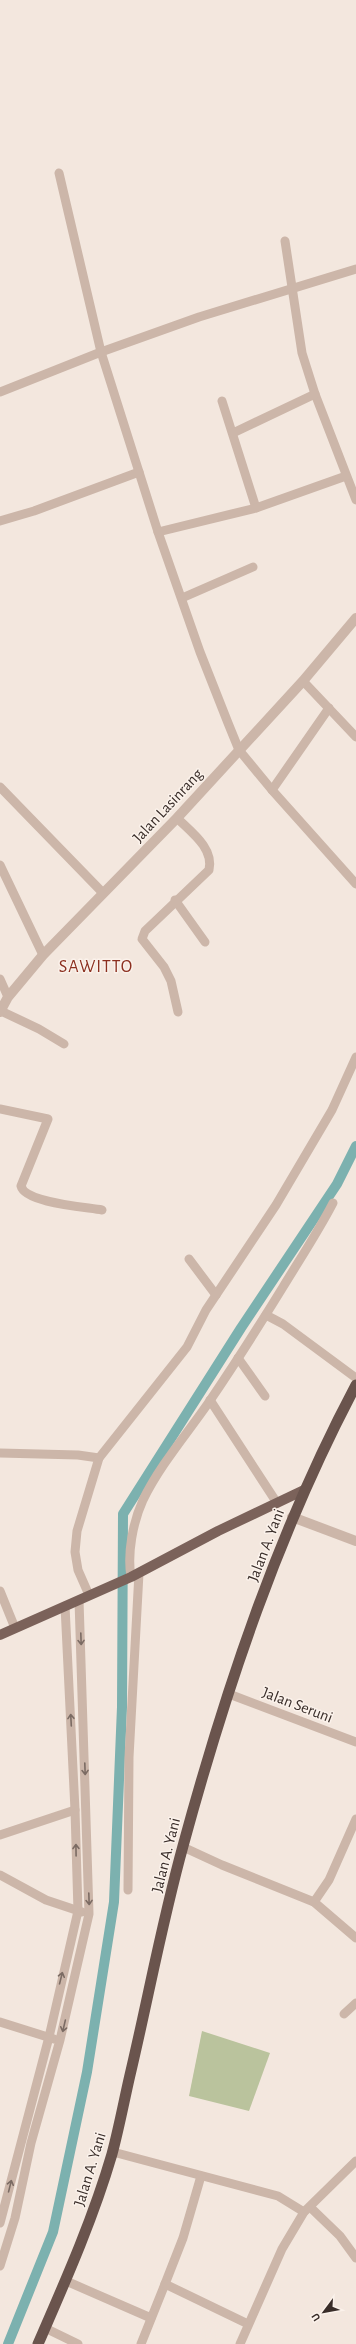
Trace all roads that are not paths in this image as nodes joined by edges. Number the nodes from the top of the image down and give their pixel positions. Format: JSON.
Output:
{"nodes":[{"id":1,"x":59,"y":173,"type":"dead end"},
{"id":2,"x":285,"y":241,"type":"dead end"},
{"id":3,"x":356,"y":269,"type":"edge"},
{"id":4,"x":292,"y":290,"type":"junction"},
{"id":5,"x":101,"y":352,"type":"junction"},
{"id":6,"x":0,"y":392,"type":"edge"},
{"id":7,"x":315,"y":394,"type":"junction"},
{"id":8,"x":222,"y":401,"type":"dead end"},
{"id":9,"x":233,"y":433,"type":"junction"},
{"id":10,"x":139,"y":472,"type":"junction"},
{"id":11,"x":346,"y":476,"type":"junction"},
{"id":12,"x":356,"y":500,"type":"edge"},
{"id":13,"x":256,"y":508,"type":"junction"},
{"id":14,"x":0,"y":521,"type":"edge"},
{"id":15,"x":158,"y":532,"type":"junction"},
{"id":16,"x":253,"y":567,"type":"dead end"},
{"id":17,"x":182,"y":598,"type":"junction"},
{"id":18,"x":356,"y":618,"type":"edge"},
{"id":19,"x":303,"y":681,"type":"junction"},
{"id":20,"x":329,"y":708,"type":"junction"},
{"id":21,"x":356,"y":737,"type":"edge"},
{"id":22,"x":239,"y":750,"type":"junction"},
{"id":23,"x":0,"y":787,"type":"edge"},
{"id":24,"x":272,"y":790,"type":"junction"},
{"id":25,"x":177,"y":818,"type":"junction"},
{"id":26,"x":0,"y":865,"type":"edge"},
{"id":27,"x":356,"y":884,"type":"edge"},
{"id":28,"x":103,"y":893,"type":"junction"},
{"id":29,"x":175,"y":900,"type":"junction"},
{"id":30,"x":205,"y":942,"type":"dead end"},
{"id":31,"x":43,"y":955,"type":"junction"},
{"id":32,"x":0,"y":979,"type":"edge"},
{"id":33,"x":8,"y":997,"type":"junction"},
{"id":34,"x":0,"y":1011,"type":"edge"},
{"id":35,"x":178,"y":1012,"type":"dead end"},
{"id":36,"x":64,"y":1044,"type":"dead end"},
{"id":37,"x":356,"y":1057,"type":"edge"},
{"id":38,"x":0,"y":1109,"type":"edge"},
{"id":39,"x":333,"y":1203,"type":"dead end"},
{"id":40,"x":102,"y":1210,"type":"dead end"},
{"id":41,"x":189,"y":1259,"type":"dead end"},
{"id":42,"x":216,"y":1295,"type":"junction"},
{"id":43,"x":266,"y":1315,"type":"junction"},
{"id":44,"x":238,"y":1358,"type":"junction"},
{"id":45,"x":356,"y":1378,"type":"edge"},
{"id":46,"x":356,"y":1385,"type":"edge"},
{"id":47,"x":266,"y":1396,"type":"dead end"},
{"id":48,"x":210,"y":1400,"type":"junction"},
{"id":49,"x":0,"y":1453,"type":"edge"},
{"id":50,"x":99,"y":1458,"type":"junction"},
{"id":51,"x":304,"y":1490,"type":"junction"},
{"id":52,"x":277,"y":1503,"type":"junction"},
{"id":53,"x":292,"y":1517,"type":"junction"},
{"id":54,"x":356,"y":1541,"type":"edge"},
{"id":55,"x":133,"y":1576,"type":"junction"},
{"id":56,"x":0,"y":1591,"type":"edge"},
{"id":57,"x":94,"y":1593,"type":"junction"},
{"id":58,"x":79,"y":1600,"type":"junction"},
{"id":59,"x":65,"y":1606,"type":"junction"},
{"id":60,"x":15,"y":1628,"type":"junction"},
{"id":61,"x":0,"y":1635,"type":"edge"},
{"id":62,"x":229,"y":1694,"type":"junction"},
{"id":63,"x":356,"y":1742,"type":"edge"},
{"id":64,"x":75,"y":1810,"type":"junction"},
{"id":65,"x":356,"y":1819,"type":"edge"},
{"id":66,"x":0,"y":1835,"type":"edge"},
{"id":67,"x":183,"y":1846,"type":"junction"},
{"id":68,"x":0,"y":1875,"type":"edge"},
{"id":69,"x":128,"y":1890,"type":"dead end"},
{"id":70,"x":314,"y":1902,"type":"junction"},
{"id":71,"x":78,"y":1911,"type":"junction"},
{"id":72,"x":89,"y":1914,"type":"junction"},
{"id":73,"x":356,"y":1938,"type":"edge"},
{"id":74,"x":356,"y":2003,"type":"edge"},
{"id":75,"x":344,"y":2014,"type":"dead end"},
{"id":76,"x":0,"y":2022,"type":"edge"},
{"id":77,"x":49,"y":2037,"type":"junction"},
{"id":78,"x":60,"y":2040,"type":"junction"},
{"id":79,"x":31,"y":2103,"type":"junction"},
{"id":80,"x":42,"y":2106,"type":"junction"},
{"id":81,"x":112,"y":2152,"type":"junction"},
{"id":82,"x":356,"y":2160,"type":"edge"},
{"id":83,"x":201,"y":2176,"type":"junction"},
{"id":84,"x":307,"y":2209,"type":"junction"},
{"id":85,"x":0,"y":2223,"type":"edge"},
{"id":86,"x":356,"y":2258,"type":"edge"},
{"id":87,"x":0,"y":2263,"type":"edge"},
{"id":88,"x":66,"y":2281,"type":"junction"},
{"id":89,"x":165,"y":2284,"type":"junction"},
{"id":90,"x":151,"y":2318,"type":"junction"},
{"id":91,"x":248,"y":2324,"type":"junction"},
{"id":92,"x":45,"y":2328,"type":"junction"},
{"id":93,"x":38,"y":2344,"type":"edge"},
{"id":94,"x":78,"y":2344,"type":"edge"},
{"id":95,"x":141,"y":2344,"type":"edge"},
{"id":96,"x":240,"y":2344,"type":"edge"}],
"edges":[{"from":1,"to":5,"type":"street"},
{"from":2,"to":4,"type":"street"},
{"from":3,"to":4,"type":"street"},
{"from":4,"to":5,"type":"street"},
{"from":4,"to":7,"type":"street"},
{"from":5,"to":6,"type":"street"},
{"from":5,"to":10,"type":"street"},
{"from":7,"to":9,"type":"street"},
{"from":7,"to":11,"type":"street"},
{"from":8,"to":9,"type":"street"},
{"from":9,"to":13,"type":"street"},
{"from":10,"to":14,"type":"street"},
{"from":10,"to":15,"type":"street"},
{"from":11,"to":12,"type":"street"},
{"from":11,"to":13,"type":"street"},
{"from":13,"to":15,"type":"street"},
{"from":15,"to":17,"type":"street"},
{"from":16,"to":17,"type":"street"},
{"from":17,"to":22,"type":"street"},
{"from":18,"to":19,"type":"street","name":"Jalan Lasinrang"},
{"from":19,"to":20,"type":"street"},
{"from":19,"to":22,"type":"street","name":"Jalan Lasinrang"},
{"from":20,"to":21,"type":"street"},
{"from":20,"to":24,"type":"street"},
{"from":22,"to":24,"type":"street"},
{"from":22,"to":25,"type":"street","name":"Jalan Lasinrang"},
{"from":23,"to":28,"type":"street"},
{"from":24,"to":27,"type":"street"},
{"from":25,"to":28,"type":"street","name":"Jalan Lasinrang"},
{"from":25,"to":29,"type":"street"},
{"from":26,"to":31,"type":"street"},
{"from":28,"to":31,"type":"street","name":"Jalan Lasinrang"},
{"from":29,"to":30,"type":"street"},
{"from":29,"to":35,"type":"street"},
{"from":31,"to":33,"type":"street","name":"Jalan Lasinrang"},
{"from":32,"to":33,"type":"street"},
{"from":33,"to":34,"type":"street","name":"Jalan Lasinrang"},
{"from":34,"to":36,"type":"street"},
{"from":37,"to":42,"type":"street"},
{"from":38,"to":40,"type":"street"},
{"from":39,"to":43,"type":"street"},
{"from":41,"to":42,"type":"street"},
{"from":42,"to":50,"type":"street"},
{"from":43,"to":44,"type":"street"},
{"from":43,"to":45,"type":"street"},
{"from":44,"to":47,"type":"street"},
{"from":44,"to":48,"type":"street"},
{"from":46,"to":51,"type":"highway","name":"Jalan A. Yani"},
{"from":48,"to":52,"type":"street"},
{"from":48,"to":55,"type":"street"},
{"from":49,"to":50,"type":"street"},
{"from":50,"to":57,"type":"street"},
{"from":51,"to":52,"type":"main road"},
{"from":51,"to":53,"type":"highway","name":"Jalan A. Yani"},
{"from":52,"to":55,"type":"main road"},
{"from":53,"to":54,"type":"street"},
{"from":53,"to":62,"type":"highway","name":"Jalan A. Yani"},
{"from":55,"to":57,"type":"main road"},
{"from":55,"to":69,"type":"street"},
{"from":56,"to":60,"type":"street"},
{"from":57,"to":58,"type":"main road"},
{"from":58,"to":59,"type":"main road"},
{"from":58,"to":72,"type":"street","one_way":true},
{"from":59,"to":60,"type":"main road"},
{"from":64,"to":59,"type":"street","one_way":true},
{"from":60,"to":61,"type":"main road"},
{"from":62,"to":63,"type":"street","name":"Jalan Seruni"},
{"from":62,"to":67,"type":"highway","name":"Jalan A. Yani"},
{"from":64,"to":66,"type":"street"},
{"from":71,"to":64,"type":"street","one_way":true},
{"from":65,"to":70,"type":"street"},
{"from":67,"to":70,"type":"street"},
{"from":67,"to":81,"type":"highway","name":"Jalan A. Yani"},
{"from":68,"to":71,"type":"street"},
{"from":70,"to":73,"type":"street"},
{"from":71,"to":72,"type":"street"},
{"from":77,"to":71,"type":"street","one_way":true},
{"from":72,"to":78,"type":"street","one_way":true},
{"from":74,"to":75,"type":"street"},
{"from":76,"to":77,"type":"street"},
{"from":77,"to":78,"type":"street"},
{"from":77,"to":79,"type":"street"},
{"from":78,"to":80,"type":"street"},
{"from":79,"to":80,"type":"street"},
{"from":85,"to":79,"type":"street","one_way":true},
{"from":80,"to":87,"type":"street"},
{"from":81,"to":83,"type":"street"},
{"from":81,"to":88,"type":"highway","name":"Jalan A. Yani"},
{"from":82,"to":84,"type":"street"},
{"from":83,"to":84,"type":"street"},
{"from":83,"to":89,"type":"street"},
{"from":84,"to":86,"type":"street"},
{"from":84,"to":91,"type":"street"},
{"from":88,"to":90,"type":"street"},
{"from":88,"to":92,"type":"highway","name":"Jalan A. Yani"},
{"from":89,"to":90,"type":"street"},
{"from":89,"to":91,"type":"street"},
{"from":90,"to":95,"type":"street"},
{"from":91,"to":96,"type":"street"},
{"from":92,"to":93,"type":"highway","name":"Jalan A. Yani"},
{"from":92,"to":94,"type":"street"}]}
